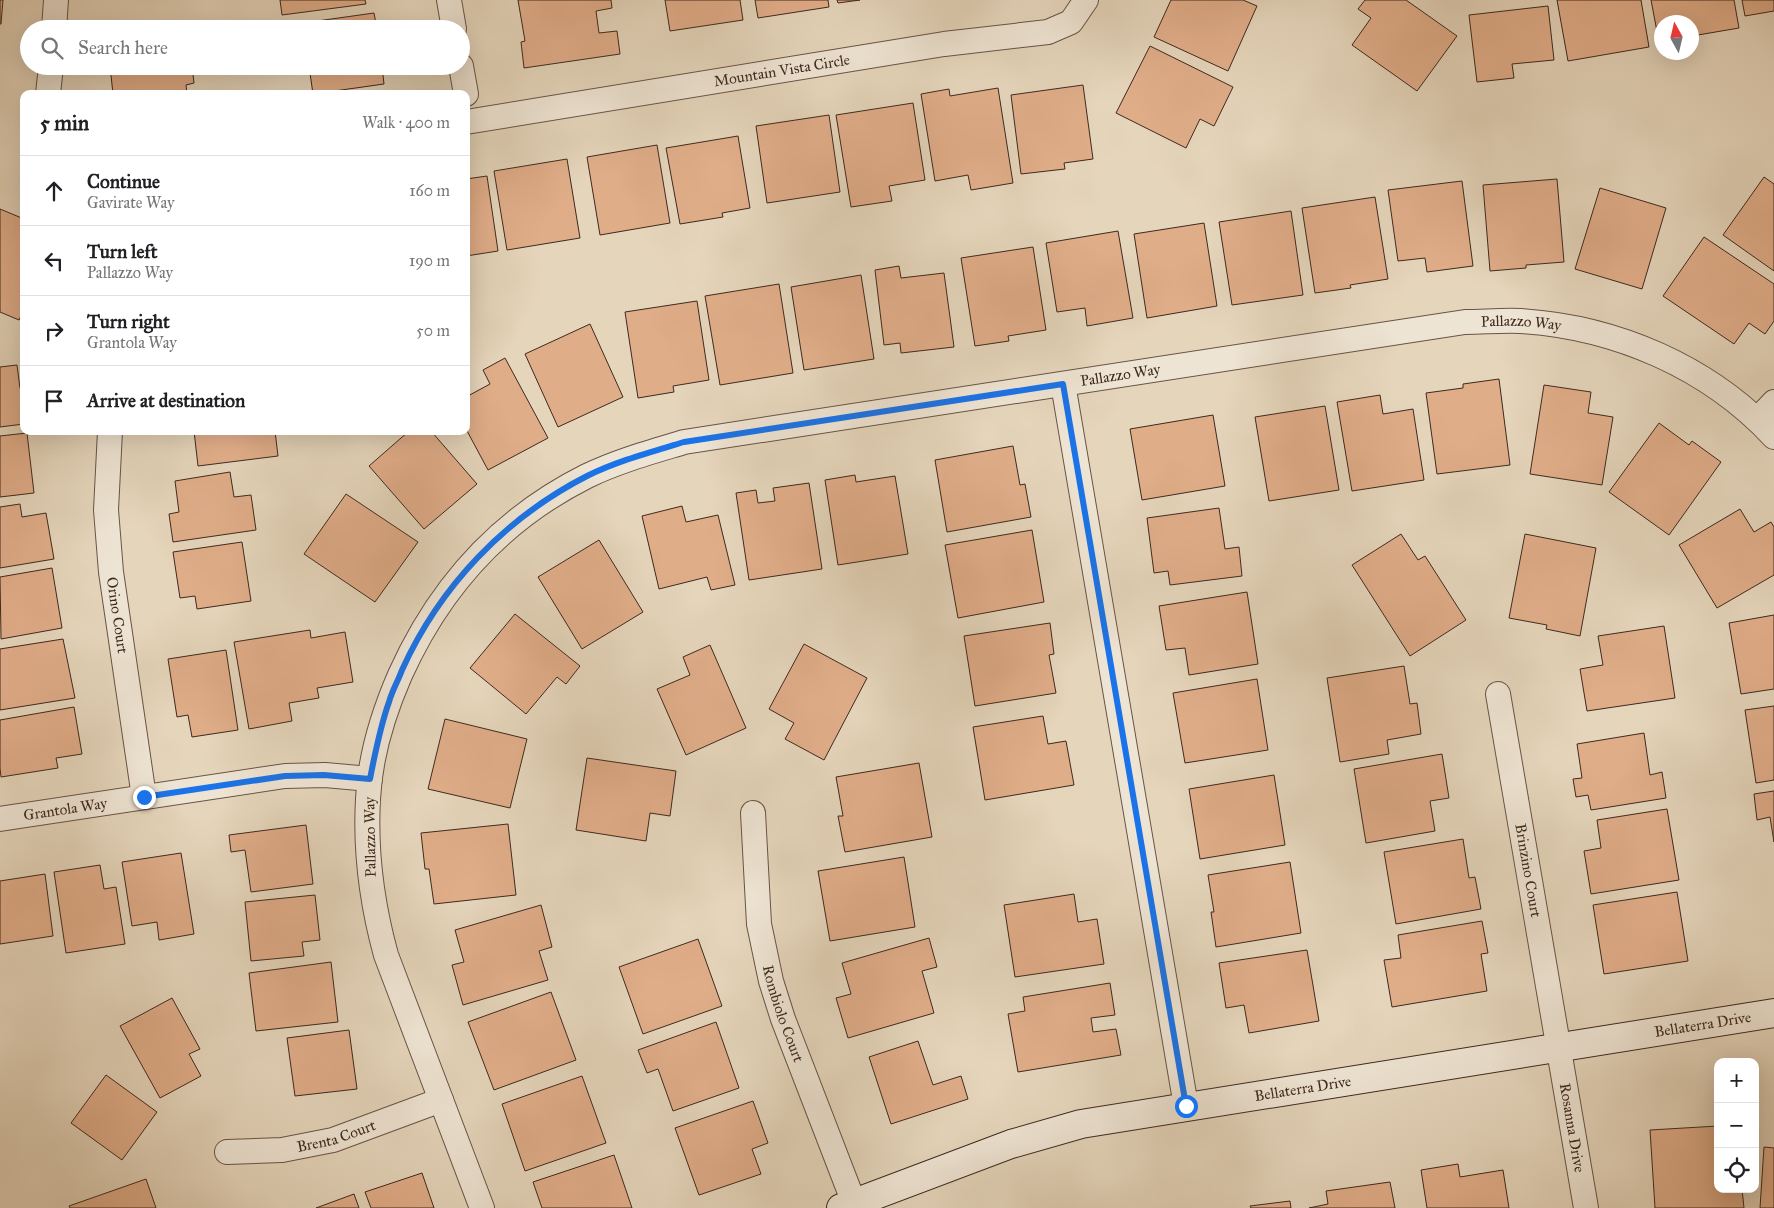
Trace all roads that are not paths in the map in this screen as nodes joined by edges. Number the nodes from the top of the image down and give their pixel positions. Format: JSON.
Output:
{"nodes":[{"id":1,"x":56,"y":0,"type":"edge"},
{"id":2,"x":449,"y":0,"type":"edge"},
{"id":3,"x":1086,"y":0,"type":"edge"},
{"id":4,"x":55,"y":20,"type":"edge"},
{"id":5,"x":452,"y":20,"type":"edge"},
{"id":6,"x":50,"y":75,"type":"edge"},
{"id":7,"x":463,"y":75,"type":"edge"},
{"id":8,"x":48,"y":90,"type":"edge"},
{"id":9,"x":465,"y":90,"type":"edge"},
{"id":10,"x":470,"y":121,"type":"edge"},
{"id":11,"x":1063,"y":384,"type":"junction"},
{"id":12,"x":1774,"y":402,"type":"edge"},
{"id":13,"x":1758,"y":419,"type":"junction"},
{"id":14,"x":110,"y":435,"type":"edge"},
{"id":15,"x":1774,"y":437,"type":"edge"},
{"id":16,"x":1498,"y":694,"type":"dead end"},
{"id":17,"x":370,"y":779,"type":"junction"},
{"id":18,"x":144,"y":797,"type":"junction"},
{"id":19,"x":753,"y":813,"type":"dead end"},
{"id":20,"x":0,"y":819,"type":"edge"},
{"id":21,"x":1774,"y":1013,"type":"edge"},
{"id":22,"x":1558,"y":1047,"type":"junction"},
{"id":23,"x":441,"y":1100,"type":"junction"},
{"id":24,"x":1186,"y":1106,"type":"junction"},
{"id":25,"x":227,"y":1152,"type":"dead end"},
{"id":26,"x":848,"y":1206,"type":"edge"},
{"id":27,"x":482,"y":1208,"type":"edge"},
{"id":28,"x":1586,"y":1208,"type":"edge"}],
"edges":[{"from":1,"to":4,"type":"street"},
{"from":2,"to":5,"type":"street"},
{"from":3,"to":10,"type":"street","name":"Mountain Vista Circle"},
{"from":6,"to":8,"type":"street"},
{"from":7,"to":9,"type":"street"},
{"from":11,"to":13,"type":"street","name":"Pallazzo Way"},
{"from":11,"to":17,"type":"street","name":"Pallazzo Way"},
{"from":11,"to":24,"type":"street"},
{"from":12,"to":13,"type":"street"},
{"from":13,"to":15,"type":"street","name":"Pallazzo Way"},
{"from":14,"to":18,"type":"street","name":"Orino Court"},
{"from":16,"to":22,"type":"street","name":"Brinzino Court"},
{"from":17,"to":18,"type":"street","name":"Grantola Way"},
{"from":17,"to":23,"type":"street","name":"Pallazzo Way"},
{"from":18,"to":20,"type":"street","name":"Grantola Way"},
{"from":19,"to":26,"type":"street","name":"Rombiolo Court"},
{"from":21,"to":22,"type":"street","name":"Bellaterra Drive"},
{"from":22,"to":24,"type":"street","name":"Bellaterra Drive"},
{"from":22,"to":28,"type":"street","name":"Rosanna Drive"},
{"from":23,"to":25,"type":"street","name":"Brenta Court"},
{"from":23,"to":27,"type":"street","name":"Pallazzo Way"},
{"from":24,"to":26,"type":"street","name":"Bellaterra Drive"}]}
